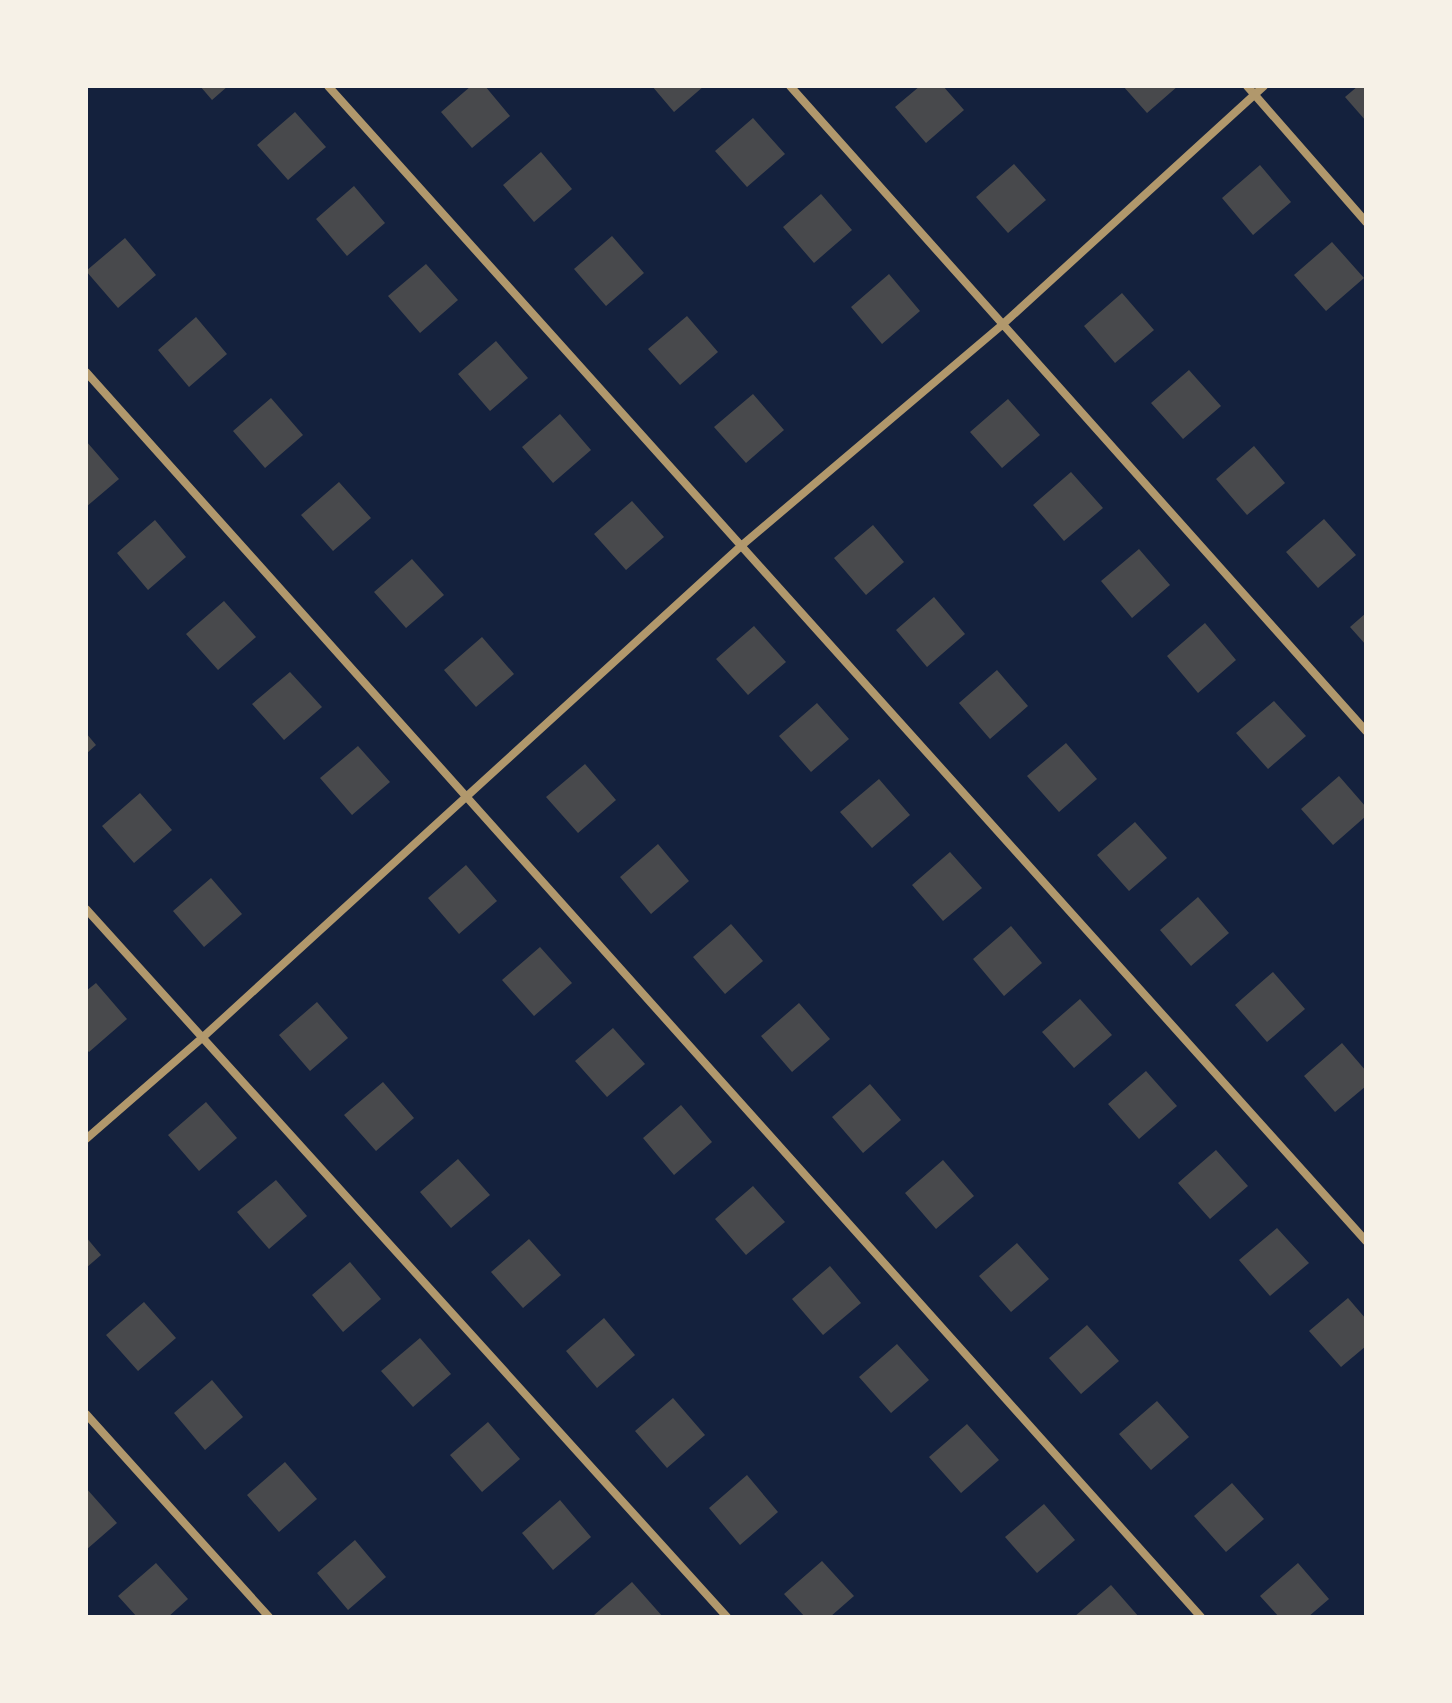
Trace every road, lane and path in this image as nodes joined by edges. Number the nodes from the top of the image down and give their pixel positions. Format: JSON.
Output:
{"nodes":[{"id":1,"x":328,"y":86,"type":"edge"},
{"id":2,"x":790,"y":86,"type":"edge"},
{"id":3,"x":1247,"y":86,"type":"edge"},
{"id":4,"x":1264,"y":86,"type":"edge"},
{"id":5,"x":1254,"y":94,"type":"junction"},
{"id":6,"x":1366,"y":222,"type":"edge"},
{"id":7,"x":1002,"y":325,"type":"junction"},
{"id":8,"x":86,"y":372,"type":"edge"},
{"id":9,"x":741,"y":546,"type":"junction"},
{"id":10,"x":1366,"y":731,"type":"edge"},
{"id":11,"x":465,"y":796,"type":"junction"},
{"id":12,"x":86,"y":909,"type":"edge"},
{"id":13,"x":202,"y":1038,"type":"junction"},
{"id":14,"x":86,"y":1139,"type":"edge"},
{"id":15,"x":1366,"y":1241,"type":"edge"},
{"id":16,"x":86,"y":1414,"type":"edge"},
{"id":17,"x":269,"y":1617,"type":"edge"},
{"id":18,"x":727,"y":1617,"type":"edge"},
{"id":19,"x":1201,"y":1617,"type":"edge"}],
"edges":[{"from":1,"to":9,"type":"street"},
{"from":2,"to":7,"type":"street"},
{"from":3,"to":5,"type":"street"},
{"from":4,"to":5,"type":"street"},
{"from":5,"to":6,"type":"street"},
{"from":5,"to":7,"type":"street"},
{"from":7,"to":9,"type":"street"},
{"from":7,"to":10,"type":"street"},
{"from":8,"to":11,"type":"street"},
{"from":9,"to":11,"type":"street"},
{"from":9,"to":15,"type":"street"},
{"from":11,"to":13,"type":"street"},
{"from":11,"to":19,"type":"street"},
{"from":12,"to":13,"type":"street"},
{"from":13,"to":14,"type":"street"},
{"from":13,"to":18,"type":"street"},
{"from":16,"to":17,"type":"street"}]}
